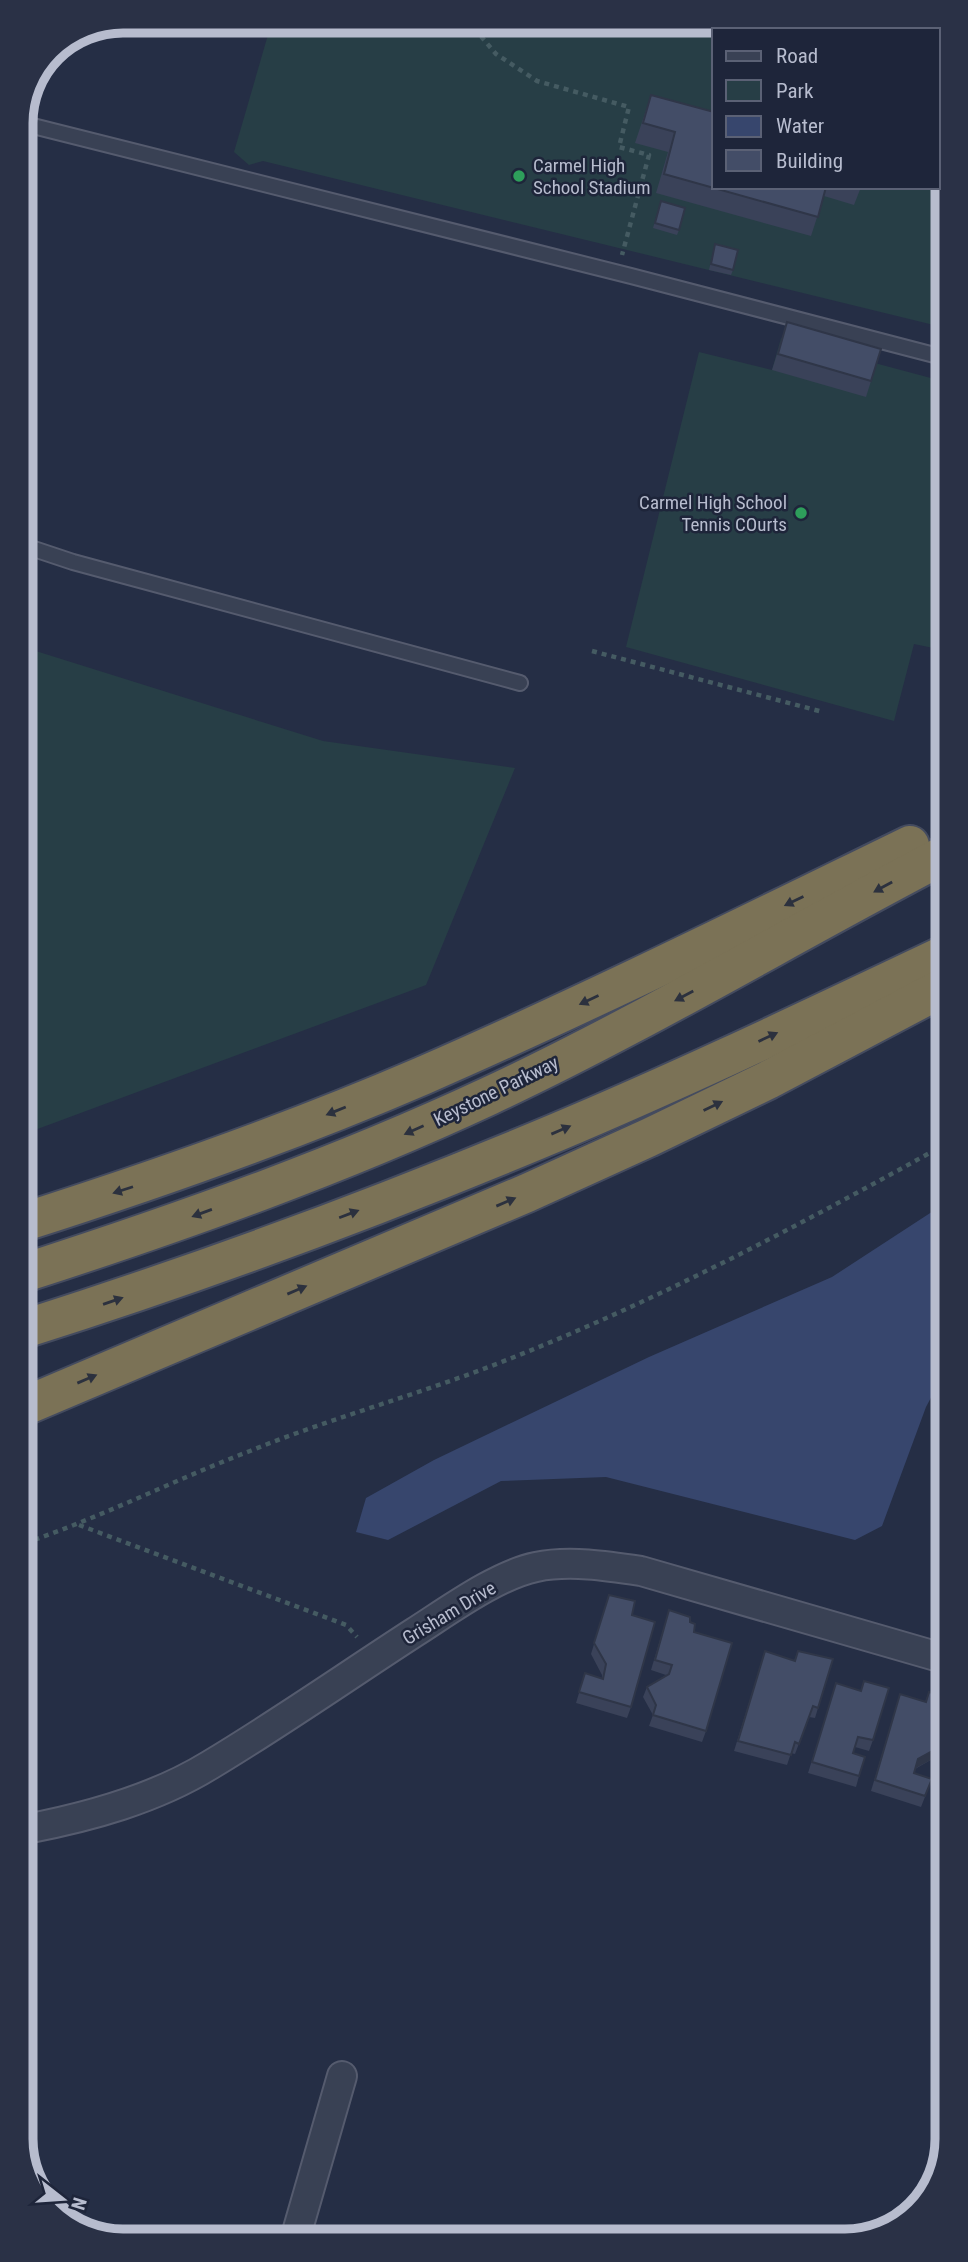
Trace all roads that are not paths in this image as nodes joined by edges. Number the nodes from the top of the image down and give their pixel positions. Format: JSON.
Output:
{"nodes":[{"id":1,"x":33,"y":125,"type":"edge"},
{"id":2,"x":935,"y":355,"type":"edge"},
{"id":3,"x":33,"y":549,"type":"edge"},
{"id":4,"x":520,"y":683,"type":"dead end"},
{"id":5,"x":935,"y":833,"type":"edge"},
{"id":6,"x":935,"y":859,"type":"edge"},
{"id":7,"x":935,"y":959,"type":"edge"},
{"id":8,"x":935,"y":992,"type":"edge"},
{"id":9,"x":33,"y":1219,"type":"edge"},
{"id":10,"x":33,"y":1270,"type":"edge"},
{"id":11,"x":33,"y":1326,"type":"edge"},
{"id":12,"x":33,"y":1402,"type":"edge"},
{"id":13,"x":935,"y":1656,"type":"edge"},
{"id":14,"x":33,"y":1828,"type":"edge"},
{"id":15,"x":342,"y":2076,"type":"dead end"},
{"id":16,"x":298,"y":2229,"type":"edge"}],
"edges":[{"from":1,"to":2,"type":"lane"},
{"from":3,"to":4,"type":"lane"},
{"from":5,"to":9,"type":"highway","one_way":true},
{"from":6,"to":10,"type":"highway","name":"Keystone Parkway","one_way":true},
{"from":11,"to":7,"type":"highway","one_way":true},
{"from":12,"to":8,"type":"highway","one_way":true},
{"from":13,"to":14,"type":"street","name":"Grisham Drive"},
{"from":15,"to":16,"type":"street"}]}
